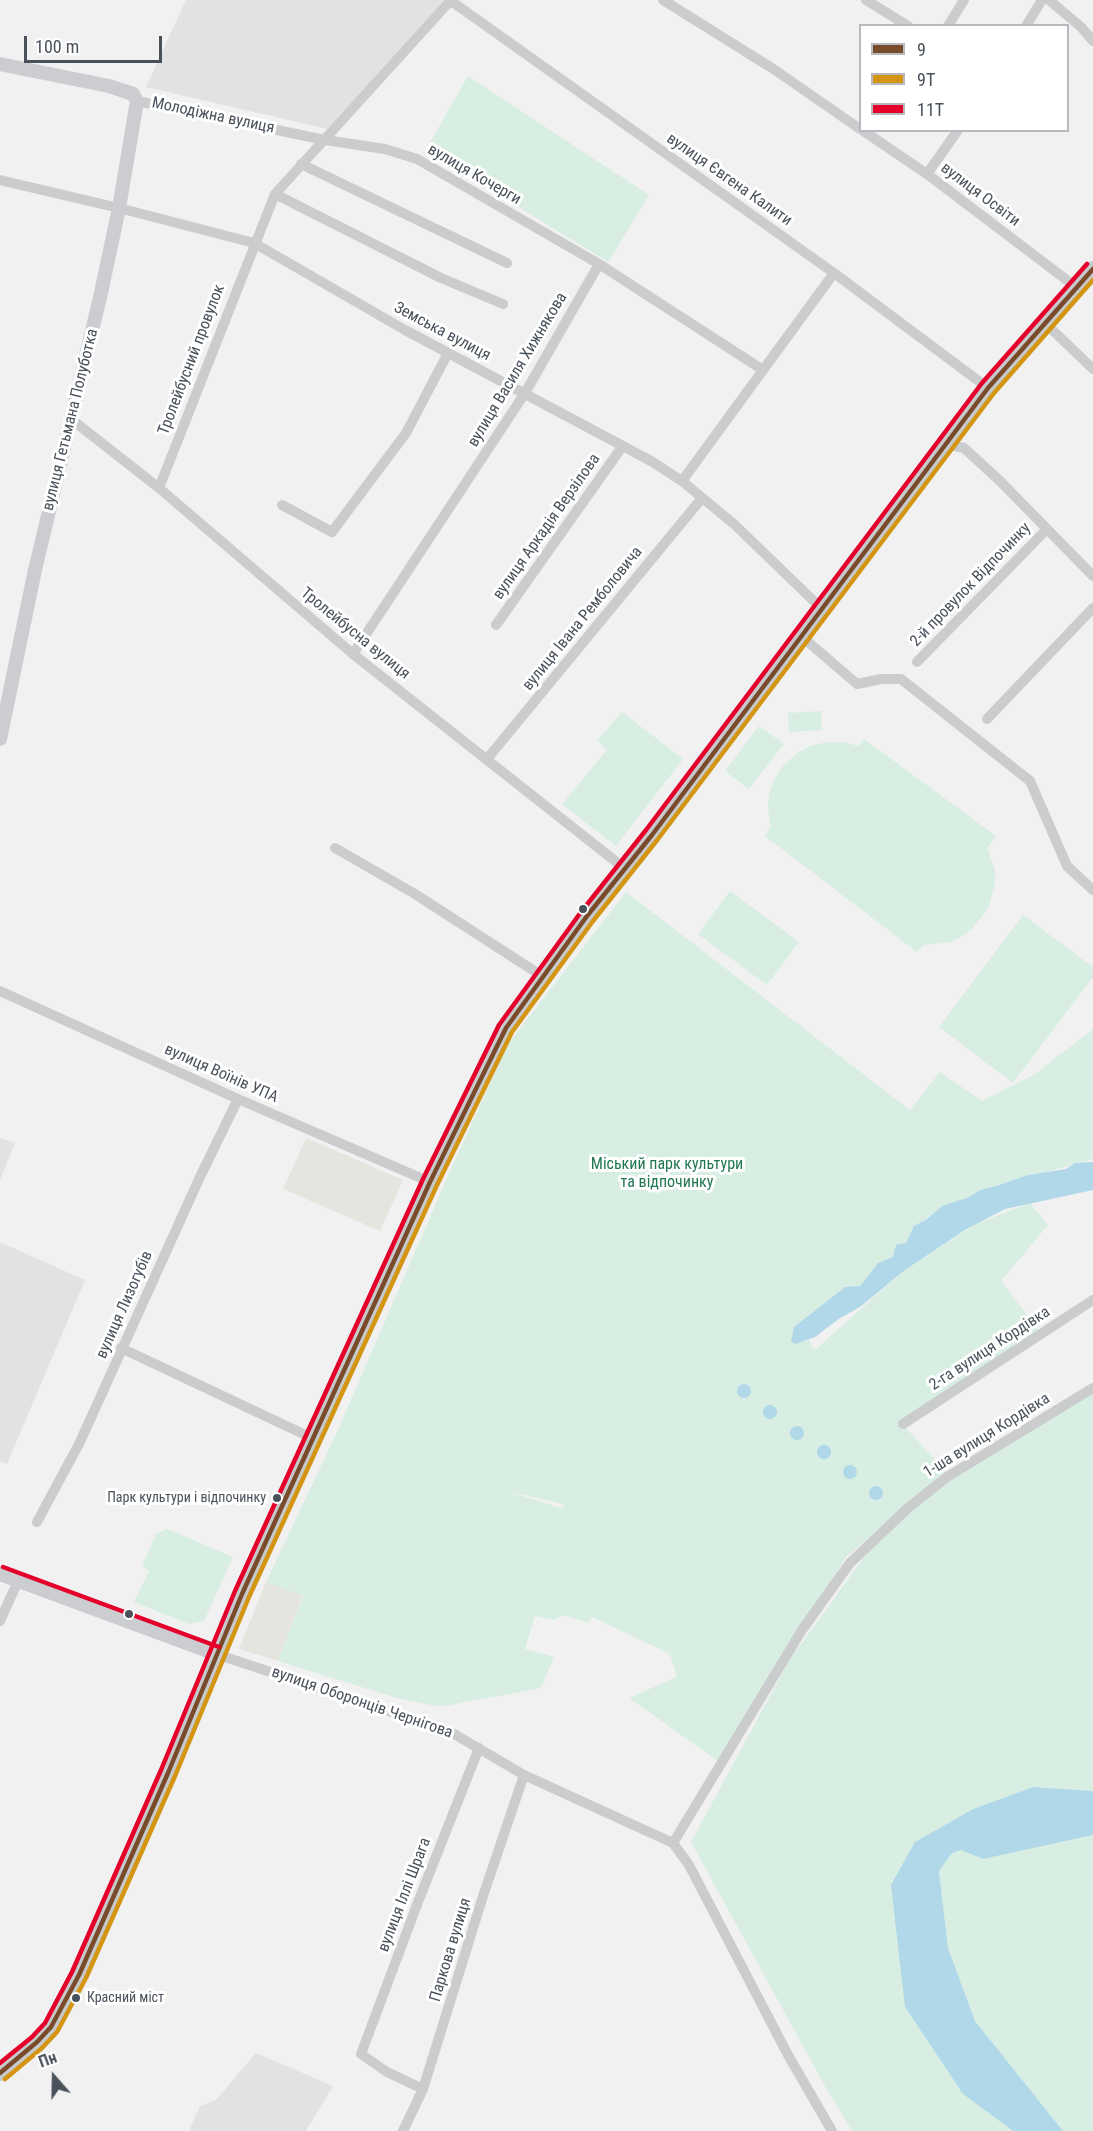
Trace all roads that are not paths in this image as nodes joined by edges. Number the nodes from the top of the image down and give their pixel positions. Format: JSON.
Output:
{"nodes":[{"id":1,"x":451,"y":0,"type":"edge"},
{"id":2,"x":663,"y":0,"type":"edge"},
{"id":3,"x":866,"y":0,"type":"edge"},
{"id":4,"x":964,"y":0,"type":"edge"},
{"id":5,"x":1042,"y":0,"type":"edge"},
{"id":6,"x":1049,"y":0,"type":"edge"},
{"id":7,"x":905,"y":24,"type":"edge"},
{"id":8,"x":949,"y":24,"type":"edge"},
{"id":9,"x":1027,"y":24,"type":"edge"},
{"id":10,"x":1093,"y":41,"type":"edge"},
{"id":11,"x":0,"y":64,"type":"edge"},
{"id":12,"x":137,"y":101,"type":"junction"},
{"id":13,"x":859,"y":129,"type":"edge"},
{"id":14,"x":864,"y":132,"type":"edge"},
{"id":15,"x":957,"y":132,"type":"edge"},
{"id":16,"x":325,"y":140,"type":"junction"},
{"id":17,"x":301,"y":164,"type":"junction"},
{"id":18,"x":927,"y":174,"type":"junction"},
{"id":19,"x":0,"y":180,"type":"edge"},
{"id":20,"x":275,"y":194,"type":"junction"},
{"id":21,"x":119,"y":208,"type":"junction"},
{"id":22,"x":254,"y":243,"type":"junction"},
{"id":23,"x":507,"y":263,"type":"dead end"},
{"id":24,"x":599,"y":264,"type":"junction"},
{"id":25,"x":1093,"y":269,"type":"edge"},
{"id":26,"x":834,"y":273,"type":"junction"},
{"id":27,"x":1076,"y":287,"type":"junction"},
{"id":28,"x":503,"y":303,"type":"dead end"},
{"id":29,"x":1044,"y":322,"type":"junction"},
{"id":30,"x":448,"y":353,"type":"junction"},
{"id":31,"x":1093,"y":369,"type":"edge"},
{"id":32,"x":763,"y":370,"type":"junction"},
{"id":33,"x":988,"y":388,"type":"junction"},
{"id":34,"x":525,"y":393,"type":"junction"},
{"id":35,"x":71,"y":419,"type":"junction"},
{"id":36,"x":946,"y":444,"type":"junction"},
{"id":37,"x":622,"y":447,"type":"junction"},
{"id":38,"x":682,"y":481,"type":"junction"},
{"id":39,"x":159,"y":488,"type":"junction"},
{"id":40,"x":702,"y":498,"type":"junction"},
{"id":41,"x":282,"y":504,"type":"dead end"},
{"id":42,"x":1047,"y":529,"type":"junction"},
{"id":43,"x":1093,"y":576,"type":"edge"},
{"id":44,"x":821,"y":608,"type":"junction"},
{"id":45,"x":1093,"y":608,"type":"edge"},
{"id":46,"x":496,"y":625,"type":"dead end"},
{"id":47,"x":800,"y":635,"type":"junction"},
{"id":48,"x":353,"y":654,"type":"junction"},
{"id":49,"x":917,"y":662,"type":"dead end"},
{"id":50,"x":987,"y":719,"type":"dead end"},
{"id":51,"x":0,"y":739,"type":"edge"},
{"id":52,"x":487,"y":759,"type":"junction"},
{"id":53,"x":335,"y":848,"type":"dead end"},
{"id":54,"x":624,"y":868,"type":"junction"},
{"id":55,"x":1093,"y":890,"type":"edge"},
{"id":56,"x":542,"y":976,"type":"junction"},
{"id":57,"x":0,"y":992,"type":"edge"},
{"id":58,"x":238,"y":1099,"type":"junction"},
{"id":59,"x":430,"y":1182,"type":"junction"},
{"id":60,"x":1093,"y":1300,"type":"edge"},
{"id":61,"x":122,"y":1348,"type":"junction"},
{"id":62,"x":1093,"y":1388,"type":"edge"},
{"id":63,"x":903,"y":1424,"type":"dead end"},
{"id":64,"x":314,"y":1439,"type":"junction"},
{"id":65,"x":37,"y":1522,"type":"dead end"},
{"id":66,"x":0,"y":1574,"type":"edge"},
{"id":67,"x":18,"y":1581,"type":"junction"},
{"id":68,"x":0,"y":1621,"type":"edge"},
{"id":69,"x":216,"y":1654,"type":"junction"},
{"id":70,"x":479,"y":1748,"type":"junction"},
{"id":71,"x":524,"y":1775,"type":"junction"},
{"id":72,"x":674,"y":1843,"type":"junction"},
{"id":73,"x":0,"y":2073,"type":"edge"},
{"id":74,"x":423,"y":2089,"type":"junction"},
{"id":75,"x":403,"y":2131,"type":"edge"},
{"id":76,"x":832,"y":2131,"type":"edge"}],
"edges":[{"from":1,"to":16,"type":"street"},
{"from":1,"to":26,"type":"street","name":"вулиця Євгена Калити"},
{"from":2,"to":13,"type":"street","name":"вулиця Освіти"},
{"from":3,"to":7,"type":"street"},
{"from":4,"to":8,"type":"street"},
{"from":5,"to":9,"type":"street"},
{"from":6,"to":10,"type":"street"},
{"from":11,"to":12,"type":"street","name":"Молодіжна вулиця"},
{"from":12,"to":16,"type":"street","name":"Молодіжна вулиця"},
{"from":12,"to":21,"type":"street","name":"вулиця Гетьмана Полуботка"},
{"from":14,"to":18,"type":"street","name":"вулиця Освіти"},
{"from":15,"to":18,"type":"street"},
{"from":16,"to":17,"type":"street"},
{"from":16,"to":24,"type":"street","name":"вулиця Кочерги"},
{"from":17,"to":20,"type":"street"},
{"from":17,"to":23,"type":"street"},
{"from":18,"to":27,"type":"street","name":"вулиця Освіти"},
{"from":19,"to":21,"type":"street","name":"Земська вулиця"},
{"from":20,"to":22,"type":"street"},
{"from":20,"to":28,"type":"street"},
{"from":21,"to":22,"type":"street","name":"Земська вулиця"},
{"from":21,"to":35,"type":"street","name":"вулиця Гетьмана Полуботка"},
{"from":22,"to":30,"type":"street","name":"Земська вулиця"},
{"from":22,"to":39,"type":"street","name":"Тролейбусний провулок"},
{"from":24,"to":32,"type":"street"},
{"from":24,"to":34,"type":"street","name":"вулиця Василя Хижнякова"},
{"from":25,"to":27,"type":"main road"},
{"from":26,"to":32,"type":"street"},
{"from":26,"to":33,"type":"street","name":"вулиця Євгена Калити"},
{"from":27,"to":29,"type":"main road"},
{"from":29,"to":31,"type":"street"},
{"from":29,"to":33,"type":"main road"},
{"from":30,"to":34,"type":"street","name":"Земська вулиця"},
{"from":30,"to":41,"type":"street"},
{"from":32,"to":38,"type":"street"},
{"from":33,"to":36,"type":"main road"},
{"from":34,"to":37,"type":"street","name":"Земська вулиця"},
{"from":34,"to":48,"type":"street","name":"вулиця Василя Хижнякова"},
{"from":35,"to":39,"type":"street","name":"Тролейбусна вулиця"},
{"from":35,"to":51,"type":"street","name":"вулиця Гетьмана Полуботка"},
{"from":36,"to":42,"type":"street"},
{"from":36,"to":44,"type":"main road"},
{"from":37,"to":38,"type":"street","name":"Земська вулиця"},
{"from":37,"to":46,"type":"street","name":"вулиця Аркадія Верзілова"},
{"from":38,"to":40,"type":"street","name":"Земська вулиця"},
{"from":39,"to":48,"type":"street","name":"Тролейбусна вулиця"},
{"from":40,"to":44,"type":"street","name":"Земська вулиця"},
{"from":40,"to":52,"type":"street","name":"вулиця Івана Ремболовича"},
{"from":42,"to":43,"type":"street"},
{"from":42,"to":49,"type":"street","name":"2-й провулок Відпочинку"},
{"from":44,"to":47,"type":"main road"},
{"from":45,"to":50,"type":"street"},
{"from":47,"to":54,"type":"main road"},
{"from":47,"to":55,"type":"street"},
{"from":48,"to":52,"type":"street","name":"Тролейбусна вулиця"},
{"from":52,"to":54,"type":"street","name":"Тролейбусна вулиця"},
{"from":53,"to":56,"type":"street"},
{"from":54,"to":56,"type":"main road"},
{"from":56,"to":59,"type":"main road"},
{"from":57,"to":58,"type":"street","name":"вулиця Воїнів УПА"},
{"from":58,"to":59,"type":"street","name":"вулиця Воїнів УПА"},
{"from":58,"to":61,"type":"street","name":"вулиця Лизогубів"},
{"from":59,"to":64,"type":"main road"},
{"from":60,"to":63,"type":"street","name":"2-га вулиця Кордівка"},
{"from":61,"to":64,"type":"street"},
{"from":61,"to":65,"type":"street","name":"вулиця Лизогубів"},
{"from":62,"to":72,"type":"street","name":"1-ша вулиця Кордівка"},
{"from":64,"to":69,"type":"main road"},
{"from":66,"to":67,"type":"street","name":"вулиця Оборонців Чернігова"},
{"from":67,"to":68,"type":"street"},
{"from":67,"to":69,"type":"street","name":"вулиця Оборонців Чернігова"},
{"from":69,"to":70,"type":"street","name":"вулиця Оборонців Чернігова"},
{"from":69,"to":73,"type":"main road"},
{"from":70,"to":71,"type":"street","name":"вулиця Оборонців Чернігова"},
{"from":70,"to":74,"type":"street","name":"вулиця Іллі Шрага"},
{"from":71,"to":72,"type":"street","name":"вулиця Оборонців Чернігова"},
{"from":71,"to":74,"type":"street","name":"Паркова вулиця"},
{"from":72,"to":76,"type":"street"},
{"from":74,"to":75,"type":"street","name":"Паркова вулиця"}]}
